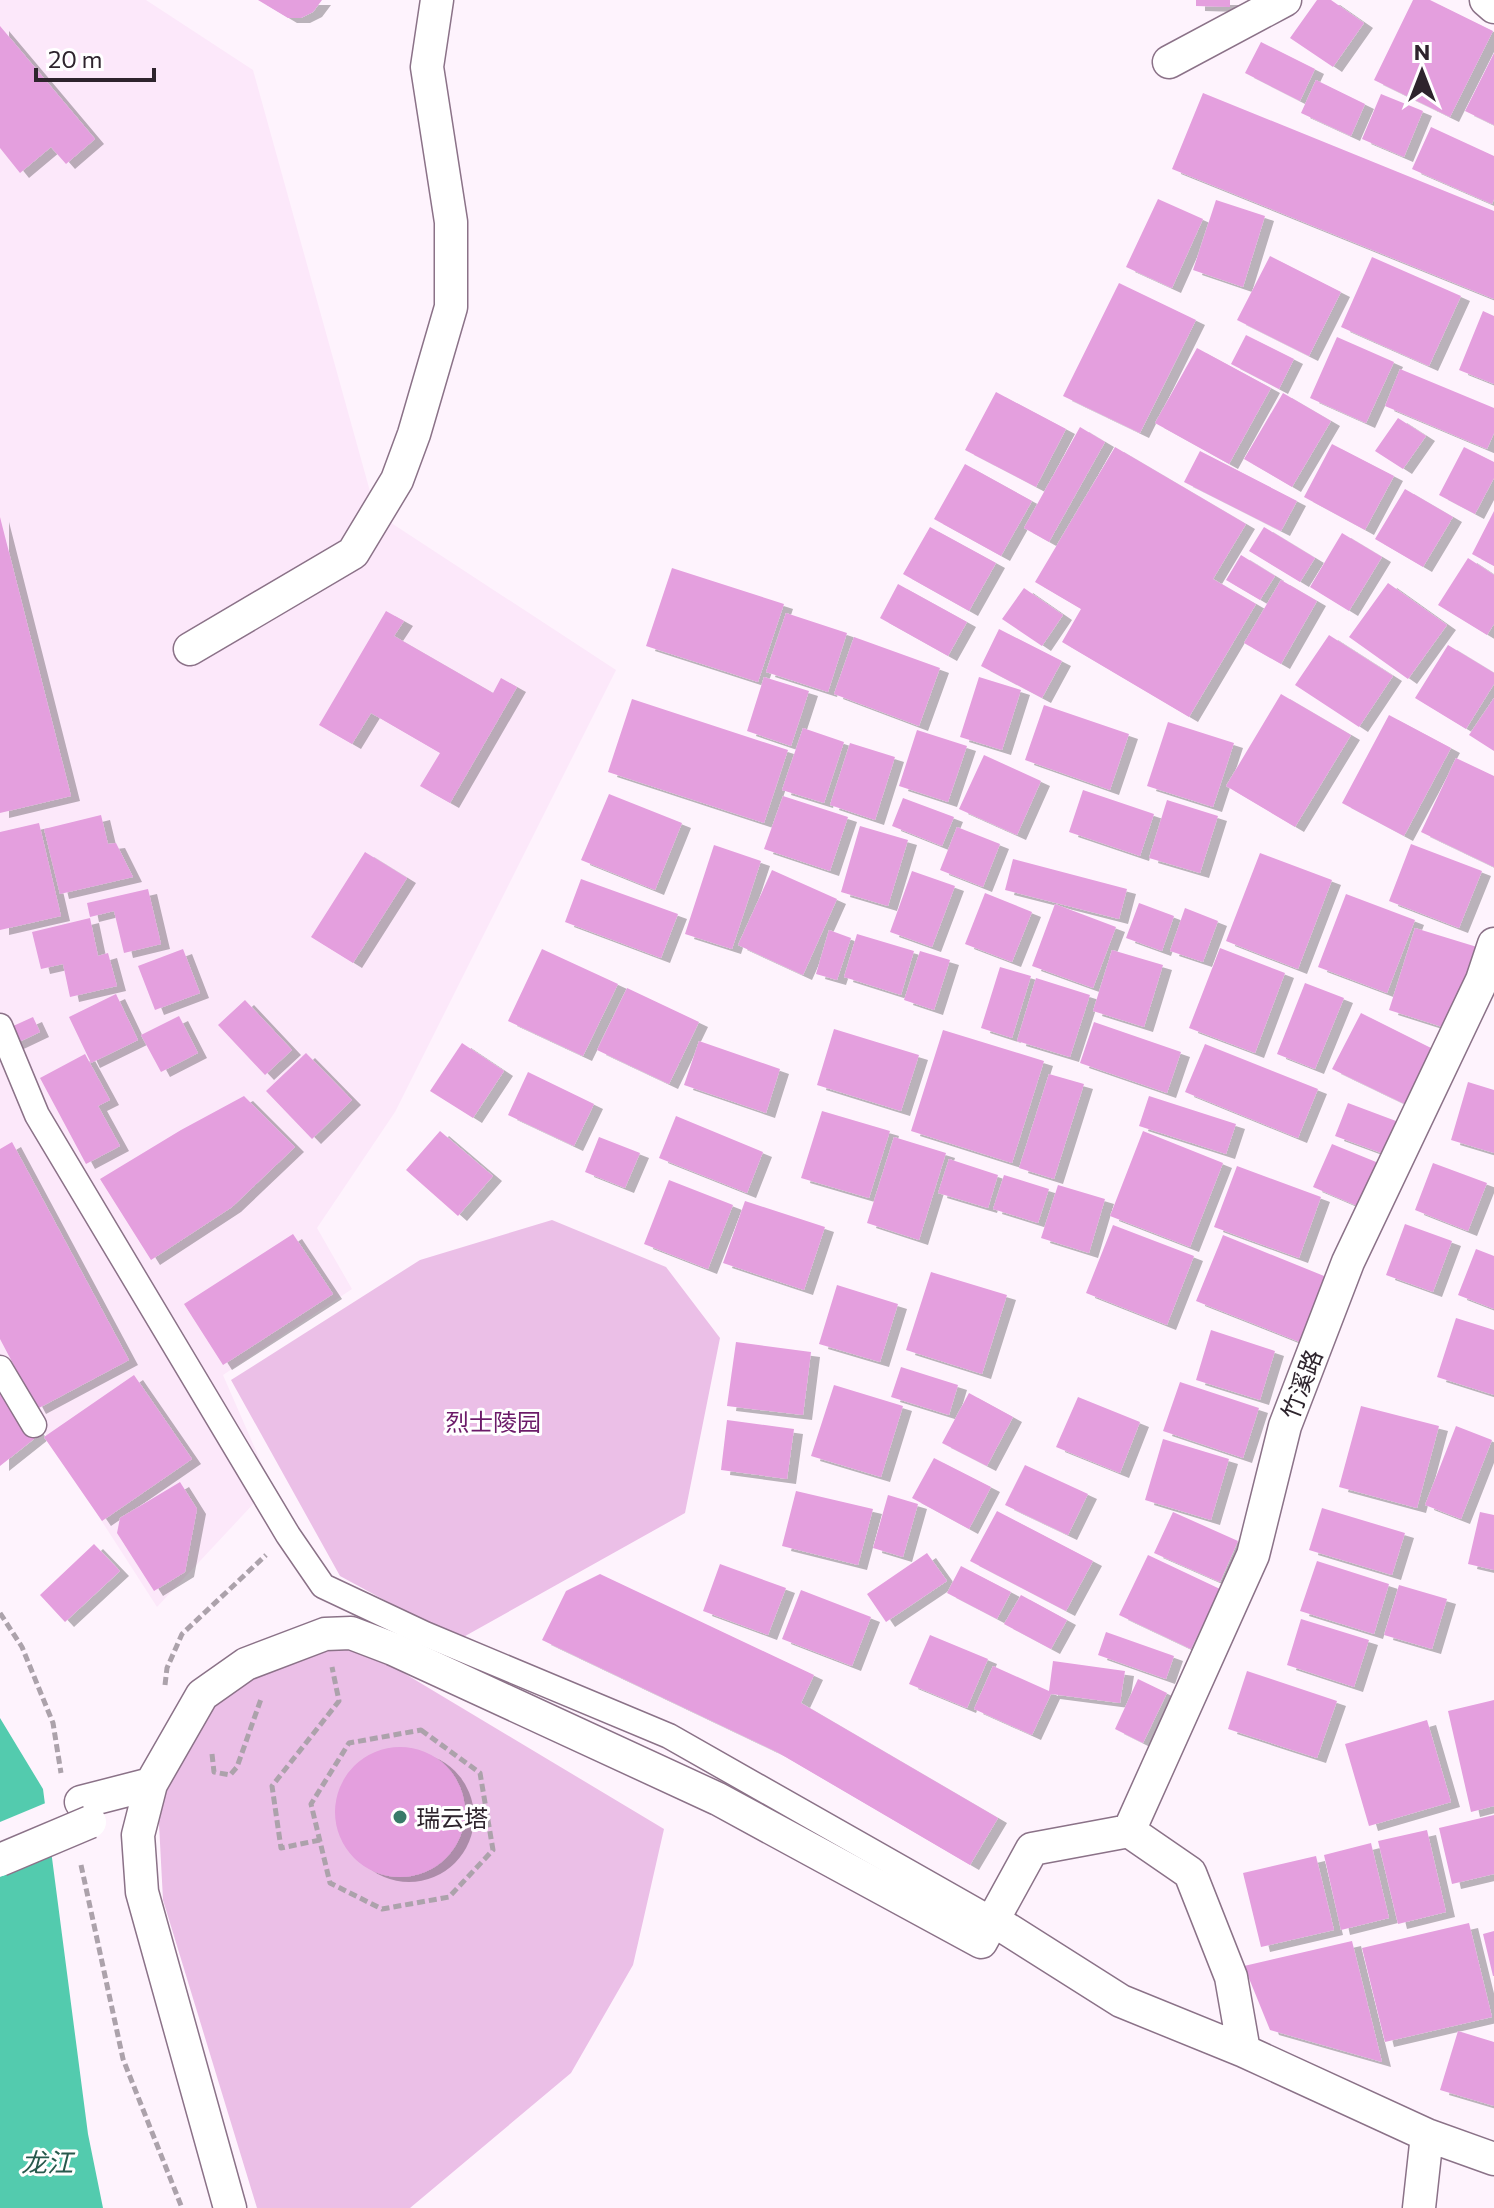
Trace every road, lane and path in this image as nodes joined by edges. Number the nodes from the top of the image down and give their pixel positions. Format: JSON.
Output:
{"nodes":[{"id":1,"x":437,"y":0,"type":"edge"},
{"id":2,"x":1285,"y":0,"type":"edge"},
{"id":3,"x":1486,"y":0,"type":"edge"},
{"id":4,"x":1494,"y":7,"type":"edge"},
{"id":5,"x":1169,"y":62,"type":"dead end"},
{"id":6,"x":190,"y":649,"type":"dead end"},
{"id":7,"x":1494,"y":944,"type":"edge"},
{"id":8,"x":0,"y":1026,"type":"edge"},
{"id":9,"x":11,"y":1084,"type":"edge"},
{"id":10,"x":0,"y":1368,"type":"edge"},
{"id":11,"x":34,"y":1425,"type":"dead end"},
{"id":12,"x":288,"y":1535,"type":"junction"},
{"id":13,"x":0,"y":1613,"type":"edge"},
{"id":14,"x":182,"y":1634,"type":"dead end"},
{"id":15,"x":331,"y":1661,"type":"dead end"},
{"id":16,"x":266,"y":1686,"type":"dead end"},
{"id":17,"x":215,"y":1742,"type":"dead end"},
{"id":18,"x":151,"y":1784,"type":"junction"},
{"id":19,"x":78,"y":1802,"type":"junction"},
{"id":20,"x":1129,"y":1831,"type":"junction"},
{"id":21,"x":0,"y":1836,"type":"edge"},
{"id":22,"x":320,"y":1840,"type":"junction"},
{"id":23,"x":80,"y":1858,"type":"dead end"},
{"id":24,"x":0,"y":1860,"type":"edge"},
{"id":25,"x":993,"y":1920,"type":"junction"},
{"id":26,"x":1244,"y":2051,"type":"junction"},
{"id":27,"x":1427,"y":2135,"type":"junction"},
{"id":28,"x":1494,"y":2159,"type":"edge"},
{"id":29,"x":182,"y":2208,"type":"edge"},
{"id":30,"x":230,"y":2208,"type":"edge"},
{"id":31,"x":1419,"y":2208,"type":"edge"}],
"edges":[{"from":1,"to":6,"type":"street"},
{"from":2,"to":5,"type":"street"},
{"from":3,"to":4,"type":"street"},
{"from":7,"to":20,"type":"street","name":"竹溪路"},
{"from":8,"to":9,"type":"street"},
{"from":9,"to":12,"type":"street"},
{"from":10,"to":11,"type":"street"},
{"from":12,"to":14,"type":"path"},
{"from":12,"to":25,"type":"street"},
{"from":13,"to":19,"type":"path"},
{"from":15,"to":22,"type":"path"},
{"from":16,"to":17,"type":"path"},
{"from":18,"to":19,"type":"street"},
{"from":18,"to":25,"type":"street"},
{"from":18,"to":30,"type":"street"},
{"from":19,"to":21,"type":"street"},
{"from":19,"to":24,"type":"street","bridge":true},
{"from":20,"to":25,"type":"street"},
{"from":20,"to":26,"type":"street"},
{"from":22,"to":22,"type":"path"},
{"from":23,"to":29,"type":"path"},
{"from":25,"to":26,"type":"street"},
{"from":26,"to":27,"type":"street"},
{"from":27,"to":28,"type":"street"},
{"from":27,"to":31,"type":"street"}]}
